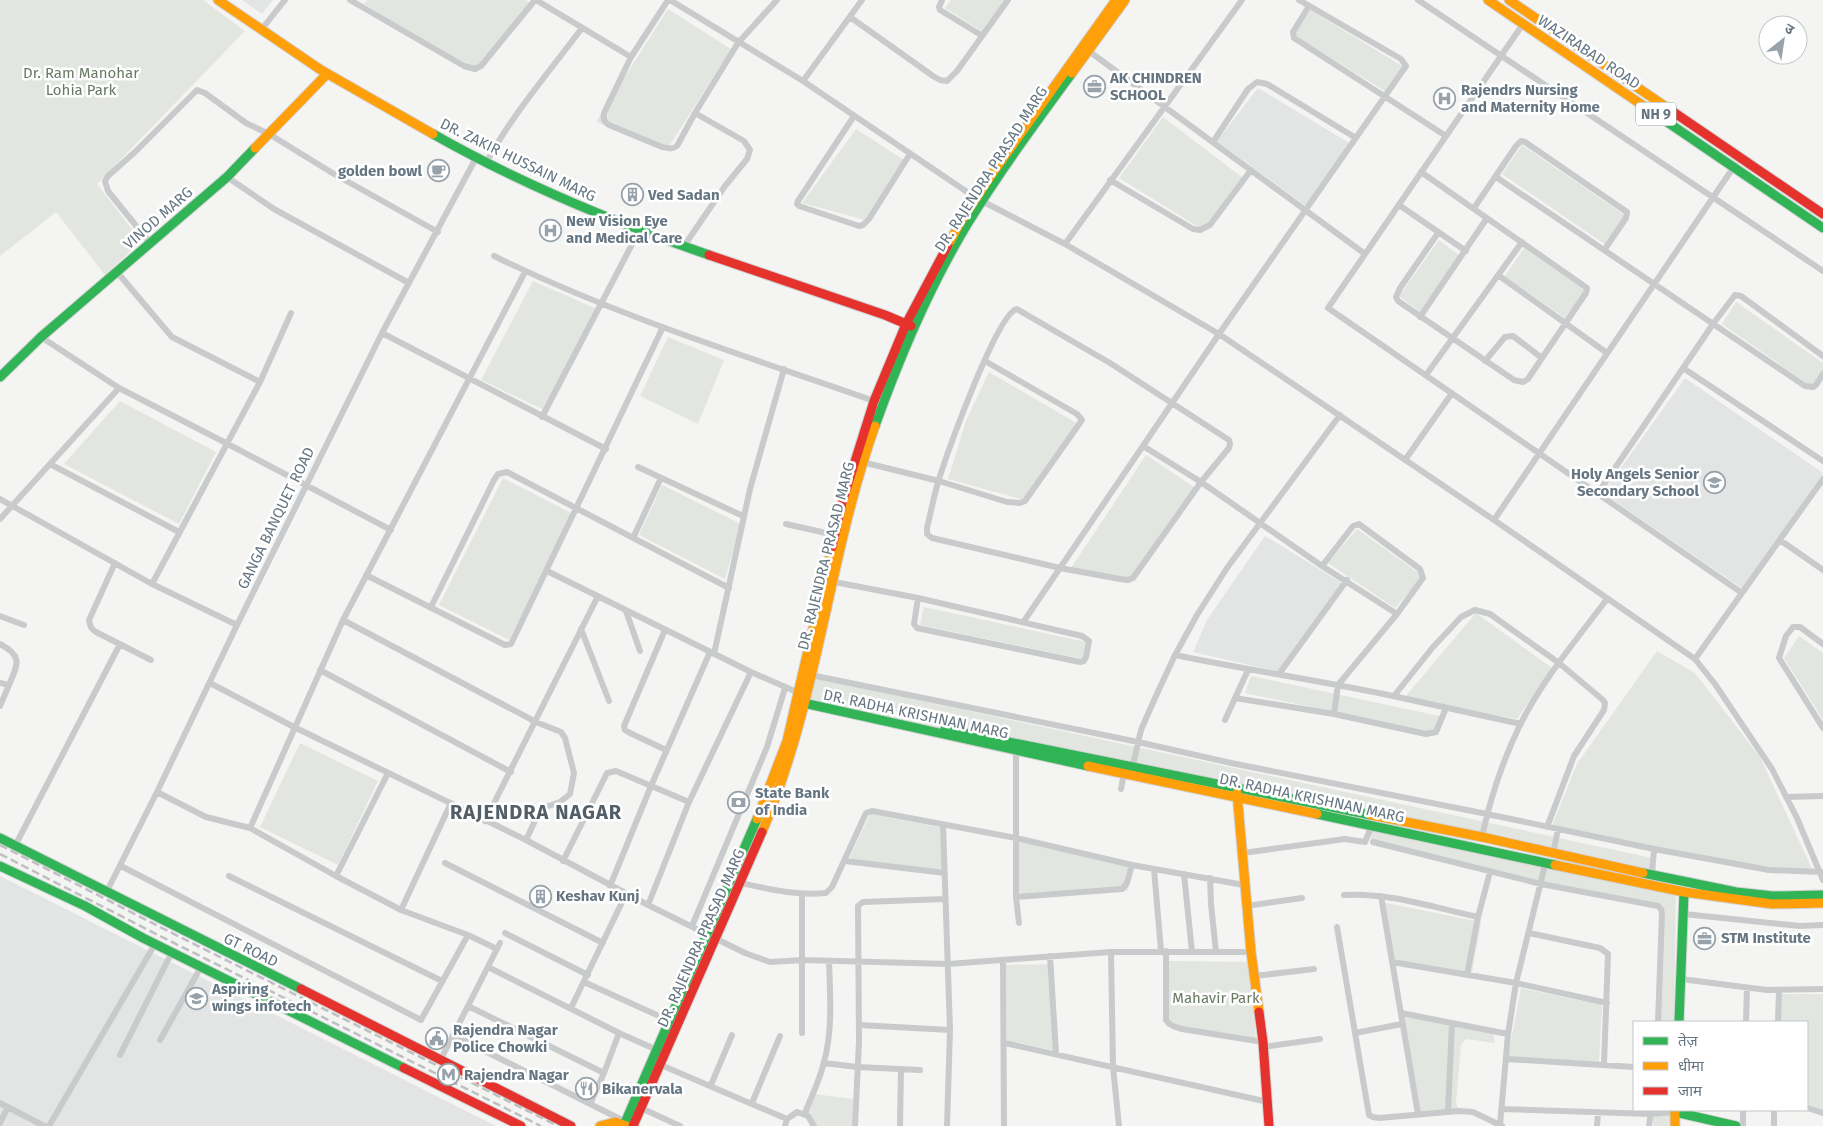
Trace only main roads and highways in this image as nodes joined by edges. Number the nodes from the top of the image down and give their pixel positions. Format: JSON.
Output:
{"nodes":[{"id":1,"x":218,"y":0,"type":"edge"},
{"id":2,"x":1116,"y":0,"type":"edge"},
{"id":3,"x":1125,"y":0,"type":"edge"},
{"id":4,"x":1488,"y":0,"type":"edge"},
{"id":5,"x":1508,"y":0,"type":"edge"},
{"id":6,"x":1085,"y":48,"type":"junction"},
{"id":7,"x":327,"y":74,"type":"junction"},
{"id":8,"x":1823,"y":214,"type":"edge"},
{"id":9,"x":1823,"y":228,"type":"edge"},
{"id":10,"x":910,"y":326,"type":"junction"},
{"id":11,"x":0,"y":377,"type":"edge"},
{"id":12,"x":858,"y":461,"type":"junction"},
{"id":13,"x":829,"y":581,"type":"junction"},
{"id":14,"x":801,"y":699,"type":"junction"},
{"id":15,"x":1129,"y":772,"type":"junction"},
{"id":16,"x":1237,"y":792,"type":"junction"},
{"id":17,"x":0,"y":838,"type":"edge"},
{"id":18,"x":0,"y":866,"type":"edge"},
{"id":19,"x":1684,"y":892,"type":"junction"},
{"id":20,"x":1823,"y":895,"type":"edge"},
{"id":21,"x":1823,"y":903,"type":"edge"},
{"id":22,"x":712,"y":937,"type":"junction"},
{"id":23,"x":1679,"y":1021,"type":"edge"},
{"id":24,"x":1675,"y":1111,"type":"edge"},
{"id":25,"x":628,"y":1125,"type":"edge"},
{"id":26,"x":521,"y":1126,"type":"edge"},
{"id":27,"x":571,"y":1126,"type":"edge"},
{"id":28,"x":600,"y":1126,"type":"edge"},
{"id":29,"x":1268,"y":1126,"type":"edge"},
{"id":30,"x":1675,"y":1126,"type":"edge"},
{"id":31,"x":1736,"y":1126,"type":"edge"}],
"edges":[{"from":1,"to":7,"type":"main road","name":"DR. ZAKIR HUSSAIN MARG"},
{"from":2,"to":6,"type":"main road","name":"DR. RAJENDRA PRASAD MARG"},
{"from":3,"to":6,"type":"main road","name":"DR. RAJENDRA PRASAD MARG"},
{"from":4,"to":9,"type":"main road","name":"WAZIRABAD ROAD","number":"NH 9"},
{"from":5,"to":8,"type":"main road","name":"WAZIRABAD ROAD","number":"NH 9"},
{"from":6,"to":10,"type":"main road","name":"DR. RAJENDRA PRASAD MARG"},
{"from":7,"to":10,"type":"main road","name":"DR. ZAKIR HUSSAIN MARG"},
{"from":7,"to":11,"type":"main road","name":"VINOD MARG"},
{"from":10,"to":12,"type":"main road","name":"DR. RAJENDRA PRASAD MARG"},
{"from":10,"to":12,"type":"main road","name":"DR. RAJENDRA PRASAD MARG"},
{"from":12,"to":13,"type":"main road","name":"DR. RAJENDRA PRASAD MARG"},
{"from":12,"to":13,"type":"main road","name":"DR. RAJENDRA PRASAD MARG"},
{"from":13,"to":14,"type":"main road","name":"DR. RAJENDRA PRASAD MARG"},
{"from":13,"to":14,"type":"main road","name":"DR. RAJENDRA PRASAD MARG"},
{"from":14,"to":15,"type":"main road"},
{"from":14,"to":15,"type":"main road","name":"DR. RADHA KRISHNAN MARG"},
{"from":14,"to":22,"type":"main road","name":"DR. RAJENDRA PRASAD MARG"},
{"from":14,"to":22,"type":"main road","name":"DR. RAJENDRA PRASAD MARG"},
{"from":15,"to":16,"type":"main road","name":"DR. RADHA KRISHNAN MARG"},
{"from":16,"to":19,"type":"main road","name":"DR. RADHA KRISHNAN MARG"},
{"from":16,"to":20,"type":"main road"},
{"from":16,"to":29,"type":"main road"},
{"from":17,"to":27,"type":"main road","name":"GT ROAD"},
{"from":18,"to":26,"type":"main road"},
{"from":19,"to":21,"type":"main road","name":"DR. RADHA KRISHNAN MARG"},
{"from":19,"to":23,"type":"main road"},
{"from":22,"to":25,"type":"main road","name":"DR. RAJENDRA PRASAD MARG"},
{"from":22,"to":25,"type":"main road","name":"DR. RAJENDRA PRASAD MARG"},
{"from":24,"to":30,"type":"main road"},
{"from":24,"to":31,"type":"main road"},
{"from":25,"to":28,"type":"main road"}]}
